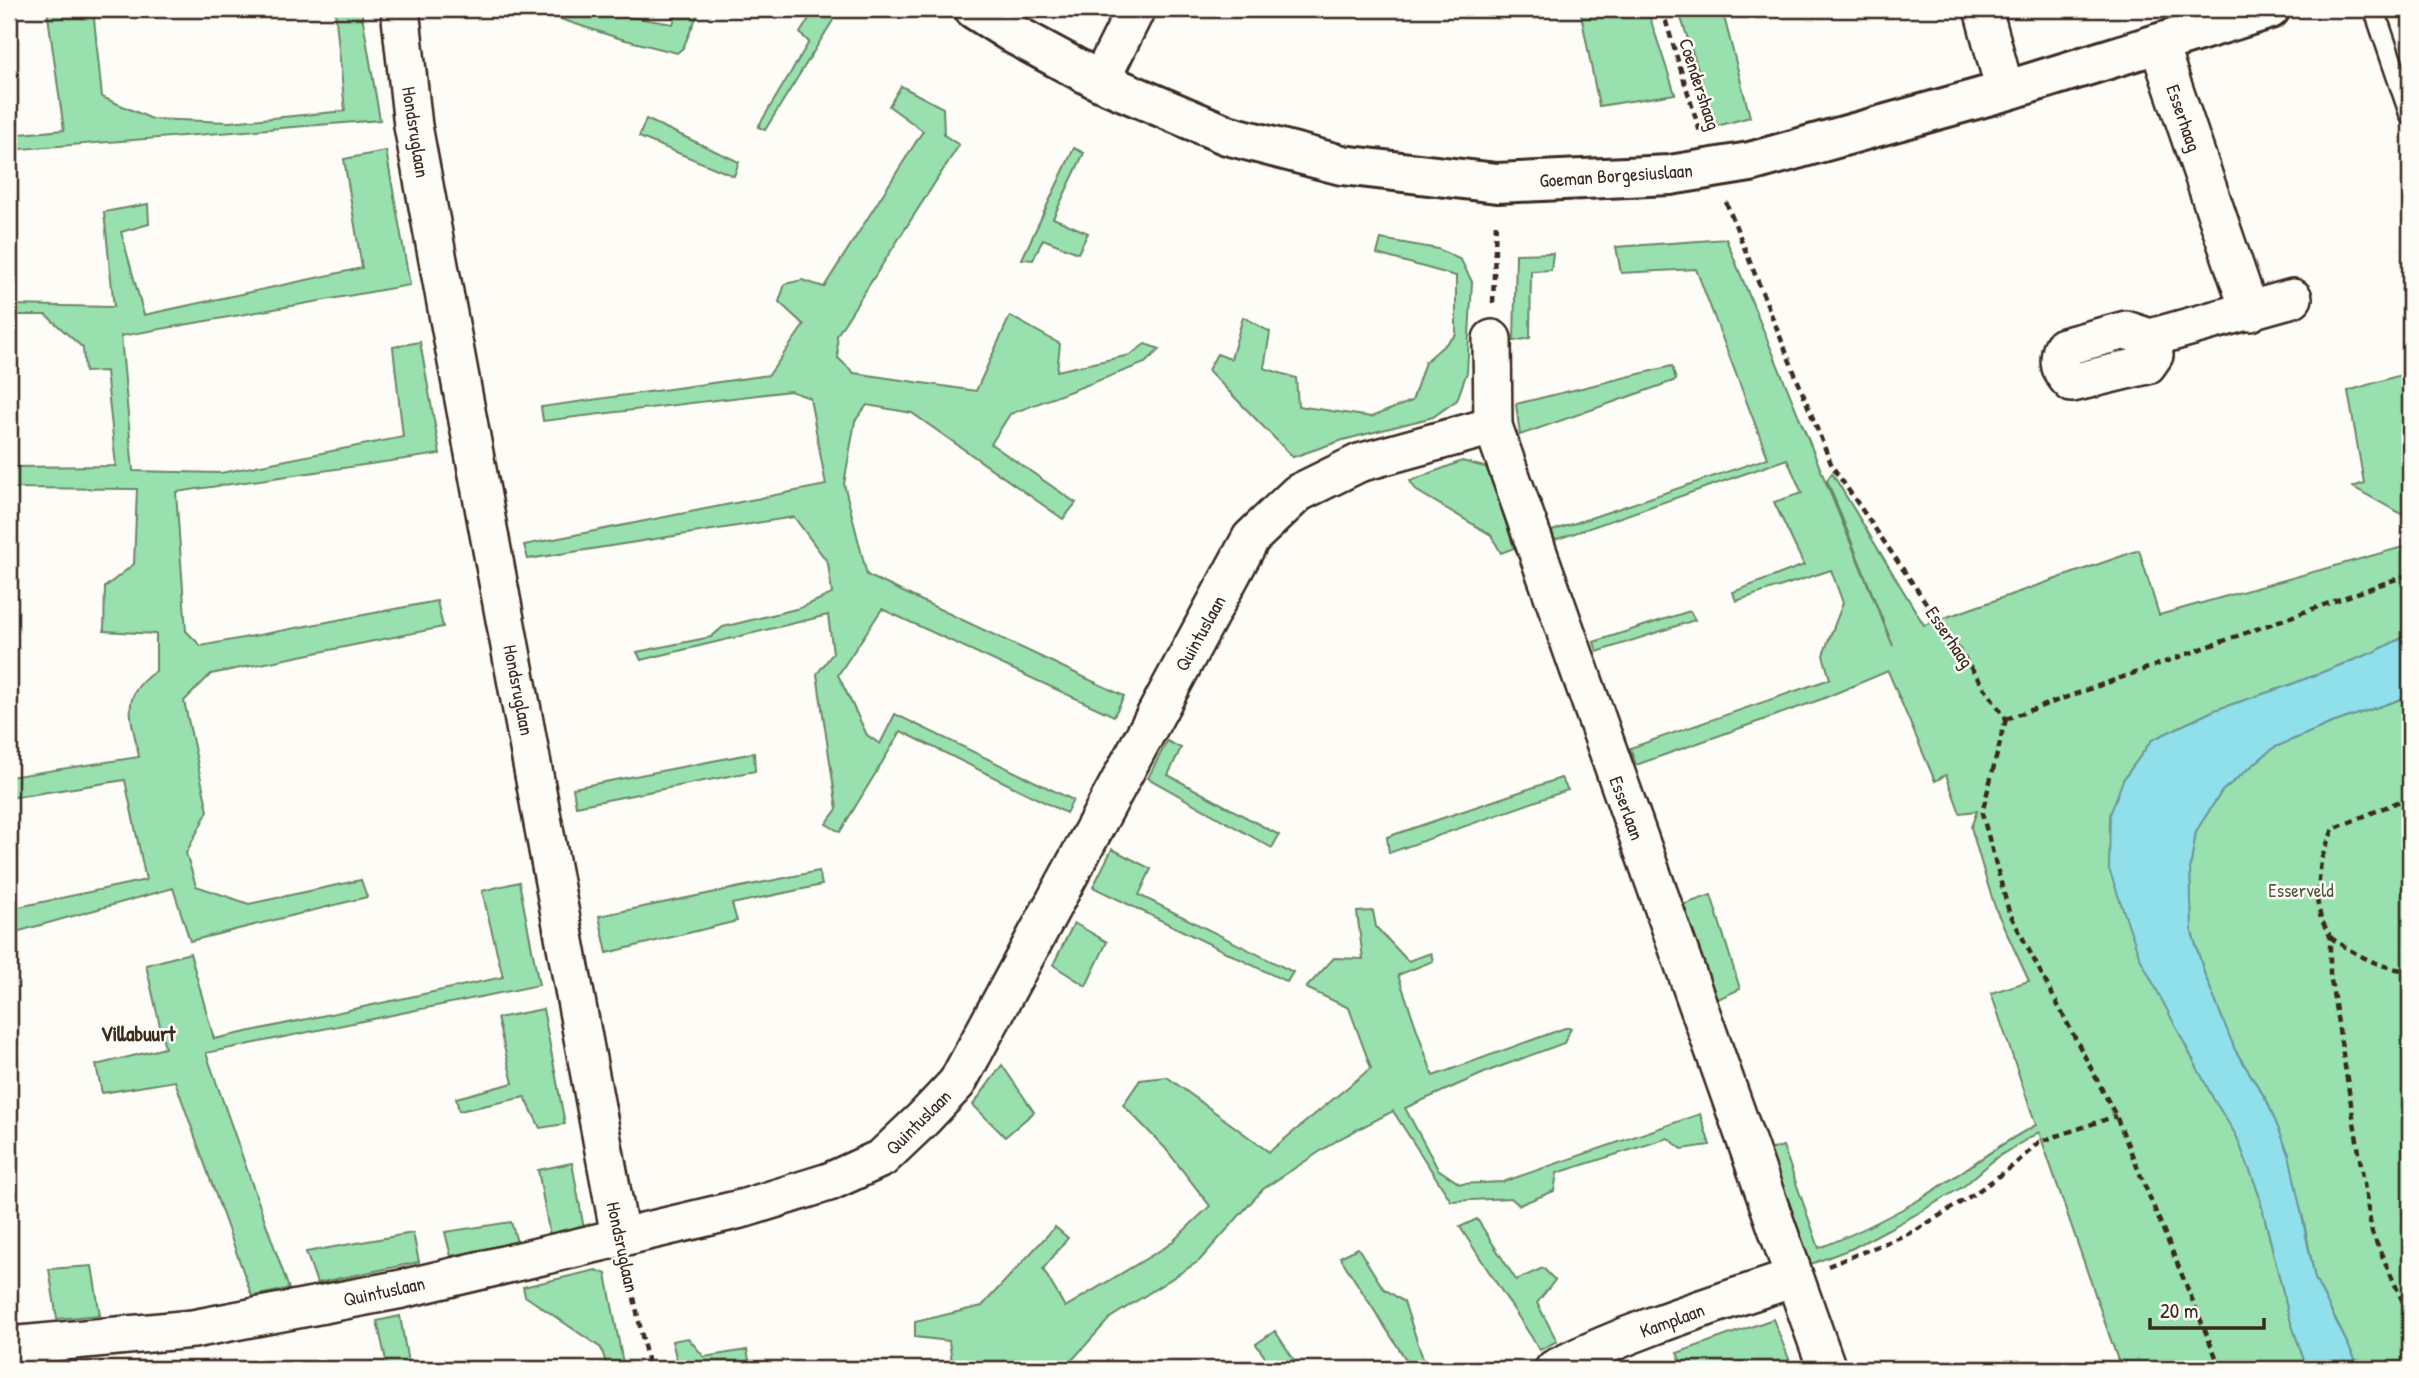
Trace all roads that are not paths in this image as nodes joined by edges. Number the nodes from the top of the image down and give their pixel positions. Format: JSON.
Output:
{"nodes":[{"id":1,"x":400,"y":9,"type":"edge"},
{"id":2,"x":974,"y":9,"type":"edge"},
{"id":3,"x":1136,"y":9,"type":"edge"},
{"id":4,"x":1983,"y":9,"type":"edge"},
{"id":5,"x":2270,"y":9,"type":"edge"},
{"id":6,"x":2374,"y":9,"type":"edge"},
{"id":7,"x":2158,"y":43,"type":"junction"},
{"id":8,"x":1100,"y":81,"type":"junction"},
{"id":9,"x":2005,"y":91,"type":"junction"},
{"id":10,"x":2410,"y":115,"type":"edge"},
{"id":11,"x":2293,"y":298,"type":"dead end"},
{"id":12,"x":2250,"y":312,"type":"junction"},
{"id":13,"x":2150,"y":338,"type":"dead end"},
{"id":14,"x":1492,"y":339,"type":"road end"},
{"id":15,"x":1493,"y":426,"type":"junction"},
{"id":16,"x":620,"y":1236,"type":"junction"},
{"id":17,"x":1794,"y":1278,"type":"junction"},
{"id":18,"x":9,"y":1346,"type":"edge"},
{"id":19,"x":1554,"y":1369,"type":"edge"},
{"id":20,"x":1827,"y":1369,"type":"edge"}],
"edges":[{"from":1,"to":16,"type":"street","name":"Hondsruglaan"},
{"from":2,"to":8,"type":"street","name":"Goeman Borgesiuslaan"},
{"from":3,"to":8,"type":"street"},
{"from":4,"to":9,"type":"street"},
{"from":5,"to":7,"type":"street","name":"Goeman Borgesiuslaan"},
{"from":6,"to":10,"type":"lane"},
{"from":7,"to":9,"type":"street","name":"Goeman Borgesiuslaan"},
{"from":7,"to":12,"type":"street","name":"Esserhaag"},
{"from":8,"to":9,"type":"street","name":"Goeman Borgesiuslaan"},
{"from":11,"to":12,"type":"street"},
{"from":12,"to":13,"type":"street"},
{"from":14,"to":15,"type":"street","name":"Esserlaan"},
{"from":15,"to":16,"type":"street","name":"Quintuslaan"},
{"from":15,"to":17,"type":"street","name":"Esserlaan"},
{"from":16,"to":18,"type":"street","name":"Quintuslaan"},
{"from":17,"to":19,"type":"street","name":"Kamplaan"},
{"from":17,"to":20,"type":"street","name":"Esserlaan"}]}
